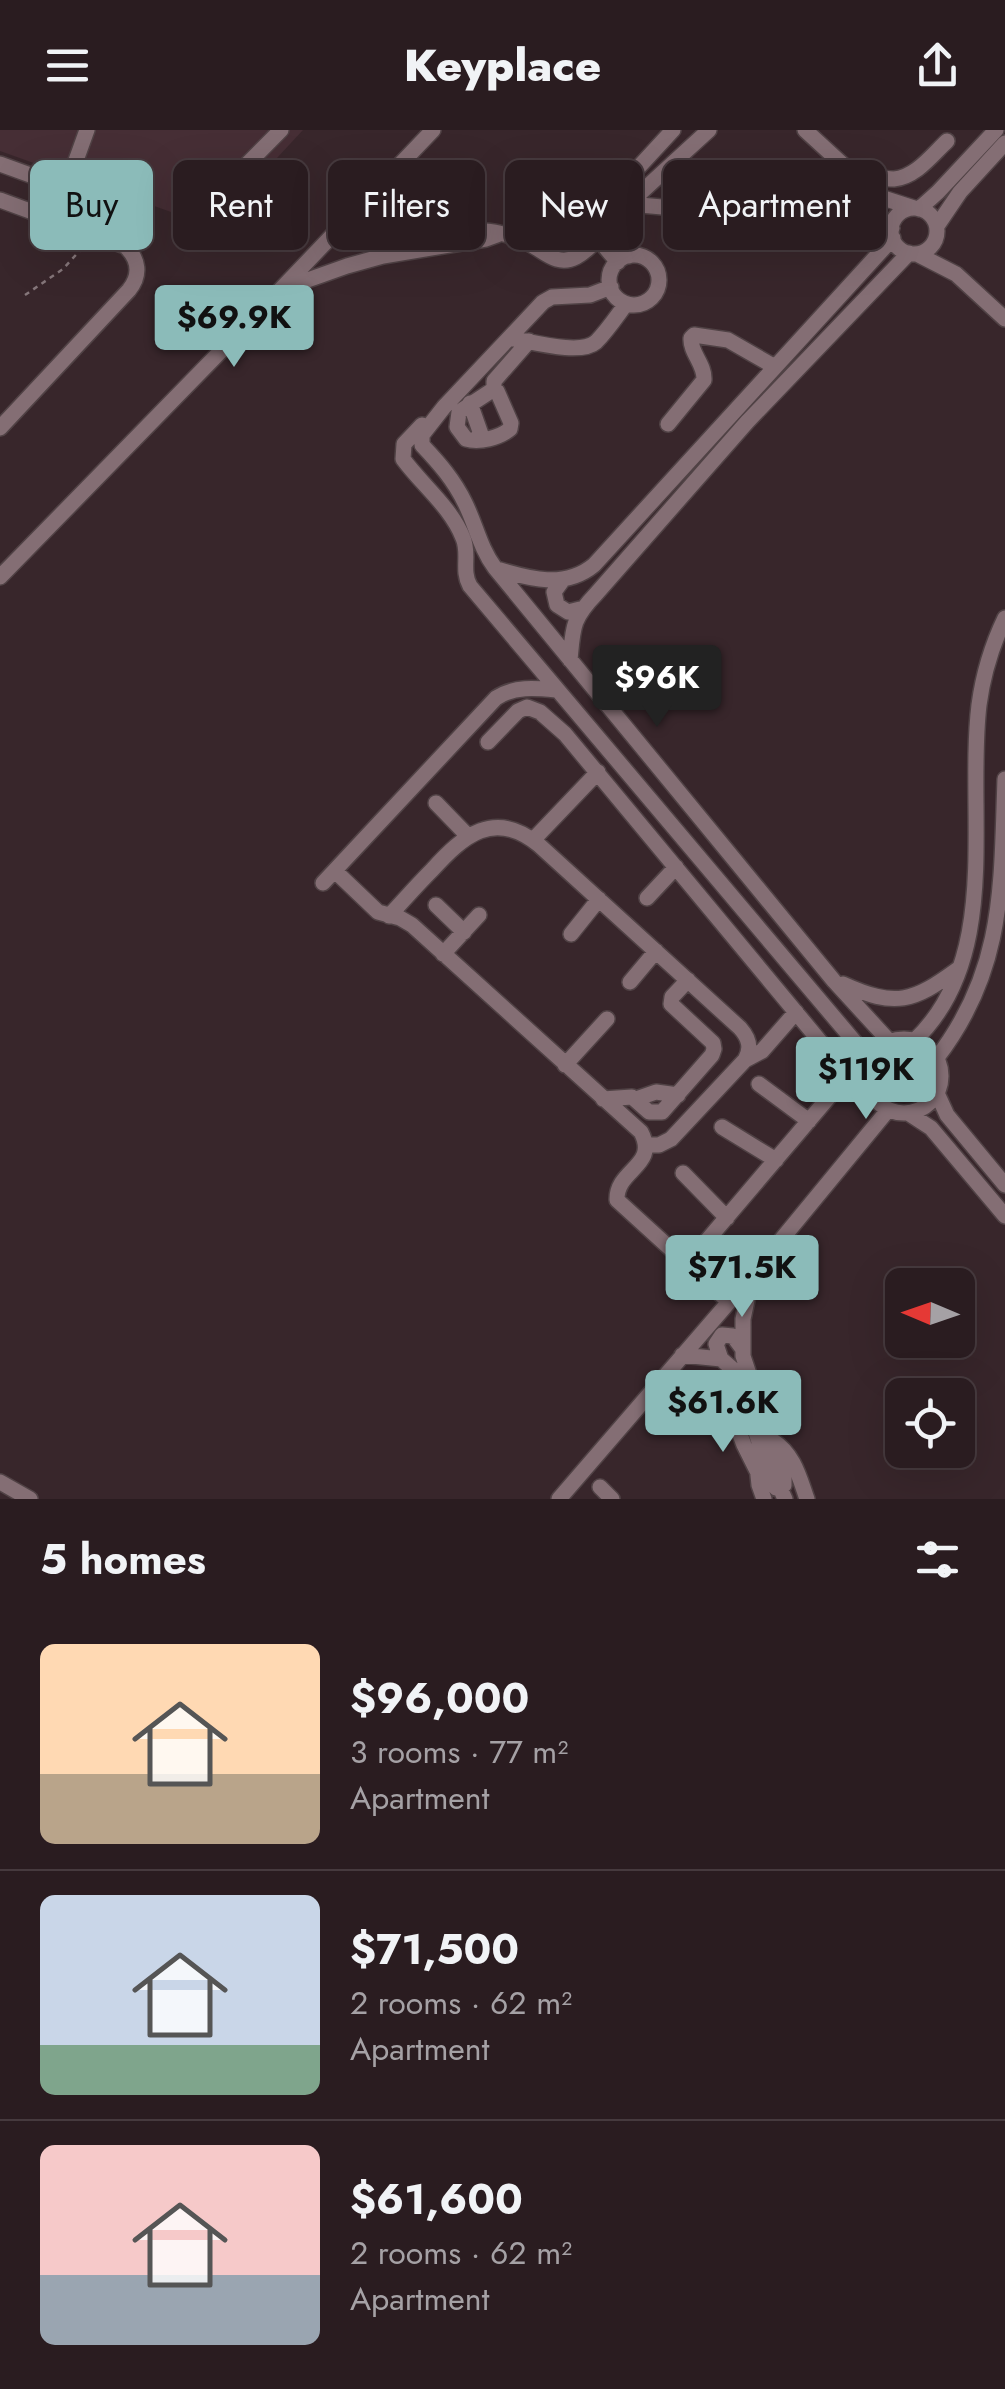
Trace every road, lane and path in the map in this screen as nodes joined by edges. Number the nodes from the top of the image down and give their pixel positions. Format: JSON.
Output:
{"nodes":[{"id":1,"x":88,"y":130,"type":"edge"},
{"id":2,"x":281,"y":130,"type":"edge"},
{"id":3,"x":433,"y":130,"type":"edge"},
{"id":4,"x":674,"y":130,"type":"edge"},
{"id":5,"x":709,"y":130,"type":"edge"},
{"id":6,"x":805,"y":130,"type":"edge"},
{"id":7,"x":978,"y":130,"type":"edge"},
{"id":8,"x":996,"y":130,"type":"edge"},
{"id":9,"x":947,"y":140,"type":"dead end"},
{"id":10,"x":1005,"y":143,"type":"edge"},
{"id":11,"x":982,"y":156,"type":"junction"},
{"id":12,"x":1005,"y":159,"type":"edge"},
{"id":13,"x":251,"y":160,"type":"edge"},
{"id":14,"x":405,"y":160,"type":"edge"},
{"id":15,"x":837,"y":160,"type":"edge"},
{"id":16,"x":643,"y":163,"type":"edge"},
{"id":17,"x":0,"y":164,"type":"edge"},
{"id":18,"x":886,"y":178,"type":"edge"},
{"id":19,"x":643,"y":191,"type":"edge"},
{"id":20,"x":886,"y":199,"type":"edge"},
{"id":21,"x":0,"y":200,"type":"edge"},
{"id":22,"x":643,"y":205,"type":"edge"},
{"id":23,"x":917,"y":208,"type":"junction"},
{"id":24,"x":30,"y":211,"type":"edge"},
{"id":25,"x":886,"y":219,"type":"edge"},
{"id":26,"x":893,"y":230,"type":"junction"},
{"id":27,"x":937,"y":230,"type":"junction"},
{"id":28,"x":485,"y":231,"type":"edge"},
{"id":29,"x":502,"y":234,"type":"junction"},
{"id":30,"x":505,"y":235,"type":"edge"},
{"id":31,"x":328,"y":240,"type":"edge"},
{"id":32,"x":79,"y":250,"type":"edge"},
{"id":33,"x":129,"y":250,"type":"edge"},
{"id":34,"x":538,"y":250,"type":"edge"},
{"id":35,"x":585,"y":250,"type":"edge"},
{"id":36,"x":616,"y":250,"type":"edge"},
{"id":37,"x":913,"y":253,"type":"junction"},
{"id":38,"x":624,"y":259,"type":"junction"},
{"id":39,"x":956,"y":274,"type":"junction"},
{"id":40,"x":611,"y":287,"type":"junction"},
{"id":41,"x":279,"y":290,"type":"junction"},
{"id":42,"x":25,"y":295,"type":"dead end"},
{"id":43,"x":626,"y":304,"type":"junction"},
{"id":44,"x":1005,"y":320,"type":"edge"},
{"id":45,"x":509,"y":338,"type":"junction"},
{"id":46,"x":529,"y":341,"type":"junction"},
{"id":47,"x":774,"y":368,"type":"junction"},
{"id":48,"x":494,"y":388,"type":"junction"},
{"id":49,"x":444,"y":406,"type":"junction"},
{"id":50,"x":668,"y":424,"type":"dead end"},
{"id":51,"x":0,"y":428,"type":"edge"},
{"id":52,"x":422,"y":446,"type":"junction"},
{"id":53,"x":402,"y":448,"type":"junction"},
{"id":54,"x":482,"y":548,"type":"junction"},
{"id":55,"x":466,"y":556,"type":"junction"},
{"id":56,"x":495,"y":568,"type":"junction"},
{"id":57,"x":0,"y":576,"type":"edge"},
{"id":58,"x":562,"y":582,"type":"junction"},
{"id":59,"x":580,"y":609,"type":"junction"},
{"id":60,"x":1005,"y":618,"type":"edge"},
{"id":61,"x":570,"y":660,"type":"junction"},
{"id":62,"x":556,"y":690,"type":"junction"},
{"id":63,"x":488,"y":742,"type":"dead end"},
{"id":64,"x":598,"y":772,"type":"junction"},
{"id":65,"x":1005,"y":780,"type":"edge"},
{"id":66,"x":436,"y":803,"type":"dead end"},
{"id":67,"x":468,"y":836,"type":"junction"},
{"id":68,"x":532,"y":840,"type":"junction"},
{"id":69,"x":676,"y":867,"type":"junction"},
{"id":70,"x":648,"y":898,"type":"dead end"},
{"id":71,"x":598,"y":899,"type":"junction"},
{"id":72,"x":436,"y":905,"type":"dead end"},
{"id":73,"x":479,"y":915,"type":"dead end"},
{"id":74,"x":389,"y":916,"type":"junction"},
{"id":75,"x":464,"y":932,"type":"junction"},
{"id":76,"x":571,"y":934,"type":"dead end"},
{"id":77,"x":656,"y":951,"type":"junction"},
{"id":78,"x":444,"y":954,"type":"junction"},
{"id":79,"x":958,"y":969,"type":"junction"},
{"id":80,"x":688,"y":980,"type":"junction"},
{"id":81,"x":834,"y":980,"type":"junction"},
{"id":82,"x":630,"y":982,"type":"dead end"},
{"id":83,"x":796,"y":1012,"type":"junction"},
{"id":84,"x":936,"y":1016,"type":"junction"},
{"id":85,"x":607,"y":1019,"type":"dead end"},
{"id":86,"x":958,"y":1029,"type":"junction"},
{"id":87,"x":747,"y":1037,"type":"junction"},
{"id":88,"x":769,"y":1040,"type":"junction"},
{"id":89,"x":914,"y":1041,"type":"junction"},
{"id":90,"x":890,"y":1042,"type":"junction"},
{"id":91,"x":936,"y":1059,"type":"junction"},
{"id":92,"x":745,"y":1060,"type":"junction"},
{"id":93,"x":870,"y":1060,"type":"junction"},
{"id":94,"x":565,"y":1065,"type":"junction"},
{"id":95,"x":759,"y":1084,"type":"dead end"},
{"id":96,"x":937,"y":1092,"type":"junction"},
{"id":97,"x":603,"y":1099,"type":"junction"},
{"id":98,"x":888,"y":1110,"type":"junction"},
{"id":99,"x":908,"y":1113,"type":"junction"},
{"id":100,"x":808,"y":1121,"type":"junction"},
{"id":101,"x":722,"y":1127,"type":"dead end"},
{"id":102,"x":646,"y":1145,"type":"junction"},
{"id":103,"x":776,"y":1160,"type":"junction"},
{"id":104,"x":683,"y":1173,"type":"dead end"},
{"id":105,"x":1005,"y":1184,"type":"edge"},
{"id":106,"x":1005,"y":1216,"type":"edge"},
{"id":107,"x":727,"y":1218,"type":"junction"},
{"id":108,"x":687,"y":1264,"type":"junction"},
{"id":109,"x":753,"y":1274,"type":"junction"},
{"id":110,"x":729,"y":1302,"type":"junction"},
{"id":111,"x":742,"y":1348,"type":"junction"},
{"id":112,"x":682,"y":1355,"type":"junction"},
{"id":113,"x":721,"y":1359,"type":"junction"},
{"id":114,"x":709,"y":1402,"type":"dead end"},
{"id":115,"x":766,"y":1444,"type":"junction"},
{"id":116,"x":758,"y":1474,"type":"junction"},
{"id":117,"x":0,"y":1482,"type":"edge"},
{"id":118,"x":600,"y":1487,"type":"dead end"},
{"id":119,"x":782,"y":1494,"type":"edge"},
{"id":120,"x":30,"y":1499,"type":"edge"},
{"id":121,"x":559,"y":1499,"type":"edge"},
{"id":122,"x":612,"y":1499,"type":"edge"},
{"id":123,"x":764,"y":1499,"type":"edge"},
{"id":124,"x":807,"y":1499,"type":"edge"}],
"edges":[{"from":1,"to":17,"type":"street"},
{"from":2,"to":13,"type":"street"},
{"from":3,"to":14,"type":"street"},
{"from":4,"to":16,"type":"street"},
{"from":5,"to":19,"type":"street"},
{"from":6,"to":15,"type":"street"},
{"from":7,"to":11,"type":"street"},
{"from":8,"to":11,"type":"street"},
{"from":9,"to":18,"type":"street"},
{"from":10,"to":11,"type":"street"},
{"from":11,"to":12,"type":"street"},
{"from":11,"to":23,"type":"street"},
{"from":11,"to":27,"type":"street"},
{"from":20,"to":23,"type":"street"},
{"from":21,"to":24,"type":"street"},
{"from":22,"to":26,"type":"street"},
{"from":23,"to":26,"type":"street"},
{"from":23,"to":27,"type":"street"},
{"from":25,"to":26,"type":"street"},
{"from":26,"to":37,"type":"street"},
{"from":26,"to":47,"type":"street"},
{"from":27,"to":37,"type":"street"},
{"from":27,"to":39,"type":"street"},
{"from":28,"to":29,"type":"street"},
{"from":29,"to":30,"type":"street"},
{"from":29,"to":41,"type":"street"},
{"from":31,"to":41,"type":"street"},
{"from":32,"to":42,"type":"path"},
{"from":33,"to":51,"type":"street"},
{"from":34,"to":35,"type":"street"},
{"from":36,"to":38,"type":"street"},
{"from":37,"to":39,"type":"street"},
{"from":37,"to":59,"type":"street"},
{"from":38,"to":40,"type":"street"},
{"from":38,"to":43,"type":"street"},
{"from":39,"to":44,"type":"street"},
{"from":40,"to":43,"type":"street"},
{"from":40,"to":45,"type":"street"},
{"from":41,"to":57,"type":"street"},
{"from":43,"to":46,"type":"street"},
{"from":45,"to":46,"type":"street"},
{"from":45,"to":49,"type":"street"},
{"from":46,"to":48,"type":"street"},
{"from":47,"to":50,"type":"street"},
{"from":47,"to":58,"type":"street"},
{"from":48,"to":48,"type":"street"},
{"from":49,"to":52,"type":"street"},
{"from":49,"to":53,"type":"street"},
{"from":52,"to":53,"type":"street"},
{"from":52,"to":54,"type":"street"},
{"from":53,"to":55,"type":"street"},
{"from":54,"to":55,"type":"street"},
{"from":54,"to":56,"type":"street"},
{"from":55,"to":62,"type":"street"},
{"from":56,"to":58,"type":"street"},
{"from":56,"to":61,"type":"street"},
{"from":58,"to":59,"type":"street"},
{"from":59,"to":61,"type":"street"},
{"from":60,"to":79,"type":"street"},
{"from":61,"to":81,"type":"street"},
{"from":62,"to":74,"type":"street"},
{"from":62,"to":93,"type":"street"},
{"from":63,"to":64,"type":"street"},
{"from":64,"to":68,"type":"street"},
{"from":64,"to":69,"type":"street"},
{"from":65,"to":86,"type":"street"},
{"from":66,"to":67,"type":"street"},
{"from":67,"to":68,"type":"street"},
{"from":67,"to":74,"type":"street"},
{"from":68,"to":71,"type":"street"},
{"from":69,"to":70,"type":"street"},
{"from":69,"to":83,"type":"street"},
{"from":71,"to":76,"type":"street"},
{"from":71,"to":77,"type":"street"},
{"from":72,"to":75,"type":"street"},
{"from":73,"to":75,"type":"street"},
{"from":74,"to":78,"type":"street"},
{"from":75,"to":78,"type":"street"},
{"from":77,"to":80,"type":"street"},
{"from":77,"to":82,"type":"street"},
{"from":78,"to":94,"type":"street"},
{"from":79,"to":81,"type":"street"},
{"from":79,"to":84,"type":"street"},
{"from":80,"to":87,"type":"street"},
{"from":80,"to":97,"type":"street"},
{"from":81,"to":90,"type":"street"},
{"from":83,"to":88,"type":"street"},
{"from":83,"to":100,"type":"street"},
{"from":84,"to":86,"type":"street"},
{"from":84,"to":89,"type":"street"},
{"from":85,"to":94,"type":"street"},
{"from":86,"to":91,"type":"street"},
{"from":87,"to":88,"type":"street"},
{"from":87,"to":92,"type":"street"},
{"from":88,"to":92,"type":"street"},
{"from":89,"to":90,"type":"street"},
{"from":89,"to":91,"type":"street"},
{"from":90,"to":93,"type":"street"},
{"from":91,"to":96,"type":"street"},
{"from":92,"to":102,"type":"street"},
{"from":93,"to":98,"type":"street"},
{"from":94,"to":97,"type":"street"},
{"from":95,"to":100,"type":"street"},
{"from":96,"to":99,"type":"street"},
{"from":96,"to":105,"type":"street"},
{"from":97,"to":102,"type":"street"},
{"from":98,"to":99,"type":"street"},
{"from":98,"to":109,"type":"street"},
{"from":99,"to":106,"type":"street"},
{"from":100,"to":103,"type":"street"},
{"from":101,"to":103,"type":"street"},
{"from":102,"to":108,"type":"street"},
{"from":103,"to":107,"type":"street"},
{"from":104,"to":107,"type":"street"},
{"from":107,"to":108,"type":"street"},
{"from":108,"to":110,"type":"street"},
{"from":109,"to":110,"type":"street"},
{"from":109,"to":111,"type":"street"},
{"from":110,"to":112,"type":"street"},
{"from":111,"to":113,"type":"street"},
{"from":111,"to":115,"type":"street"},
{"from":112,"to":113,"type":"street"},
{"from":112,"to":121,"type":"street"},
{"from":113,"to":115,"type":"street"},
{"from":114,"to":116,"type":"street"},
{"from":115,"to":116,"type":"street"},
{"from":115,"to":119,"type":"street"},
{"from":115,"to":124,"type":"street"},
{"from":116,"to":123,"type":"street"},
{"from":117,"to":120,"type":"street"},
{"from":118,"to":122,"type":"street"}]}
